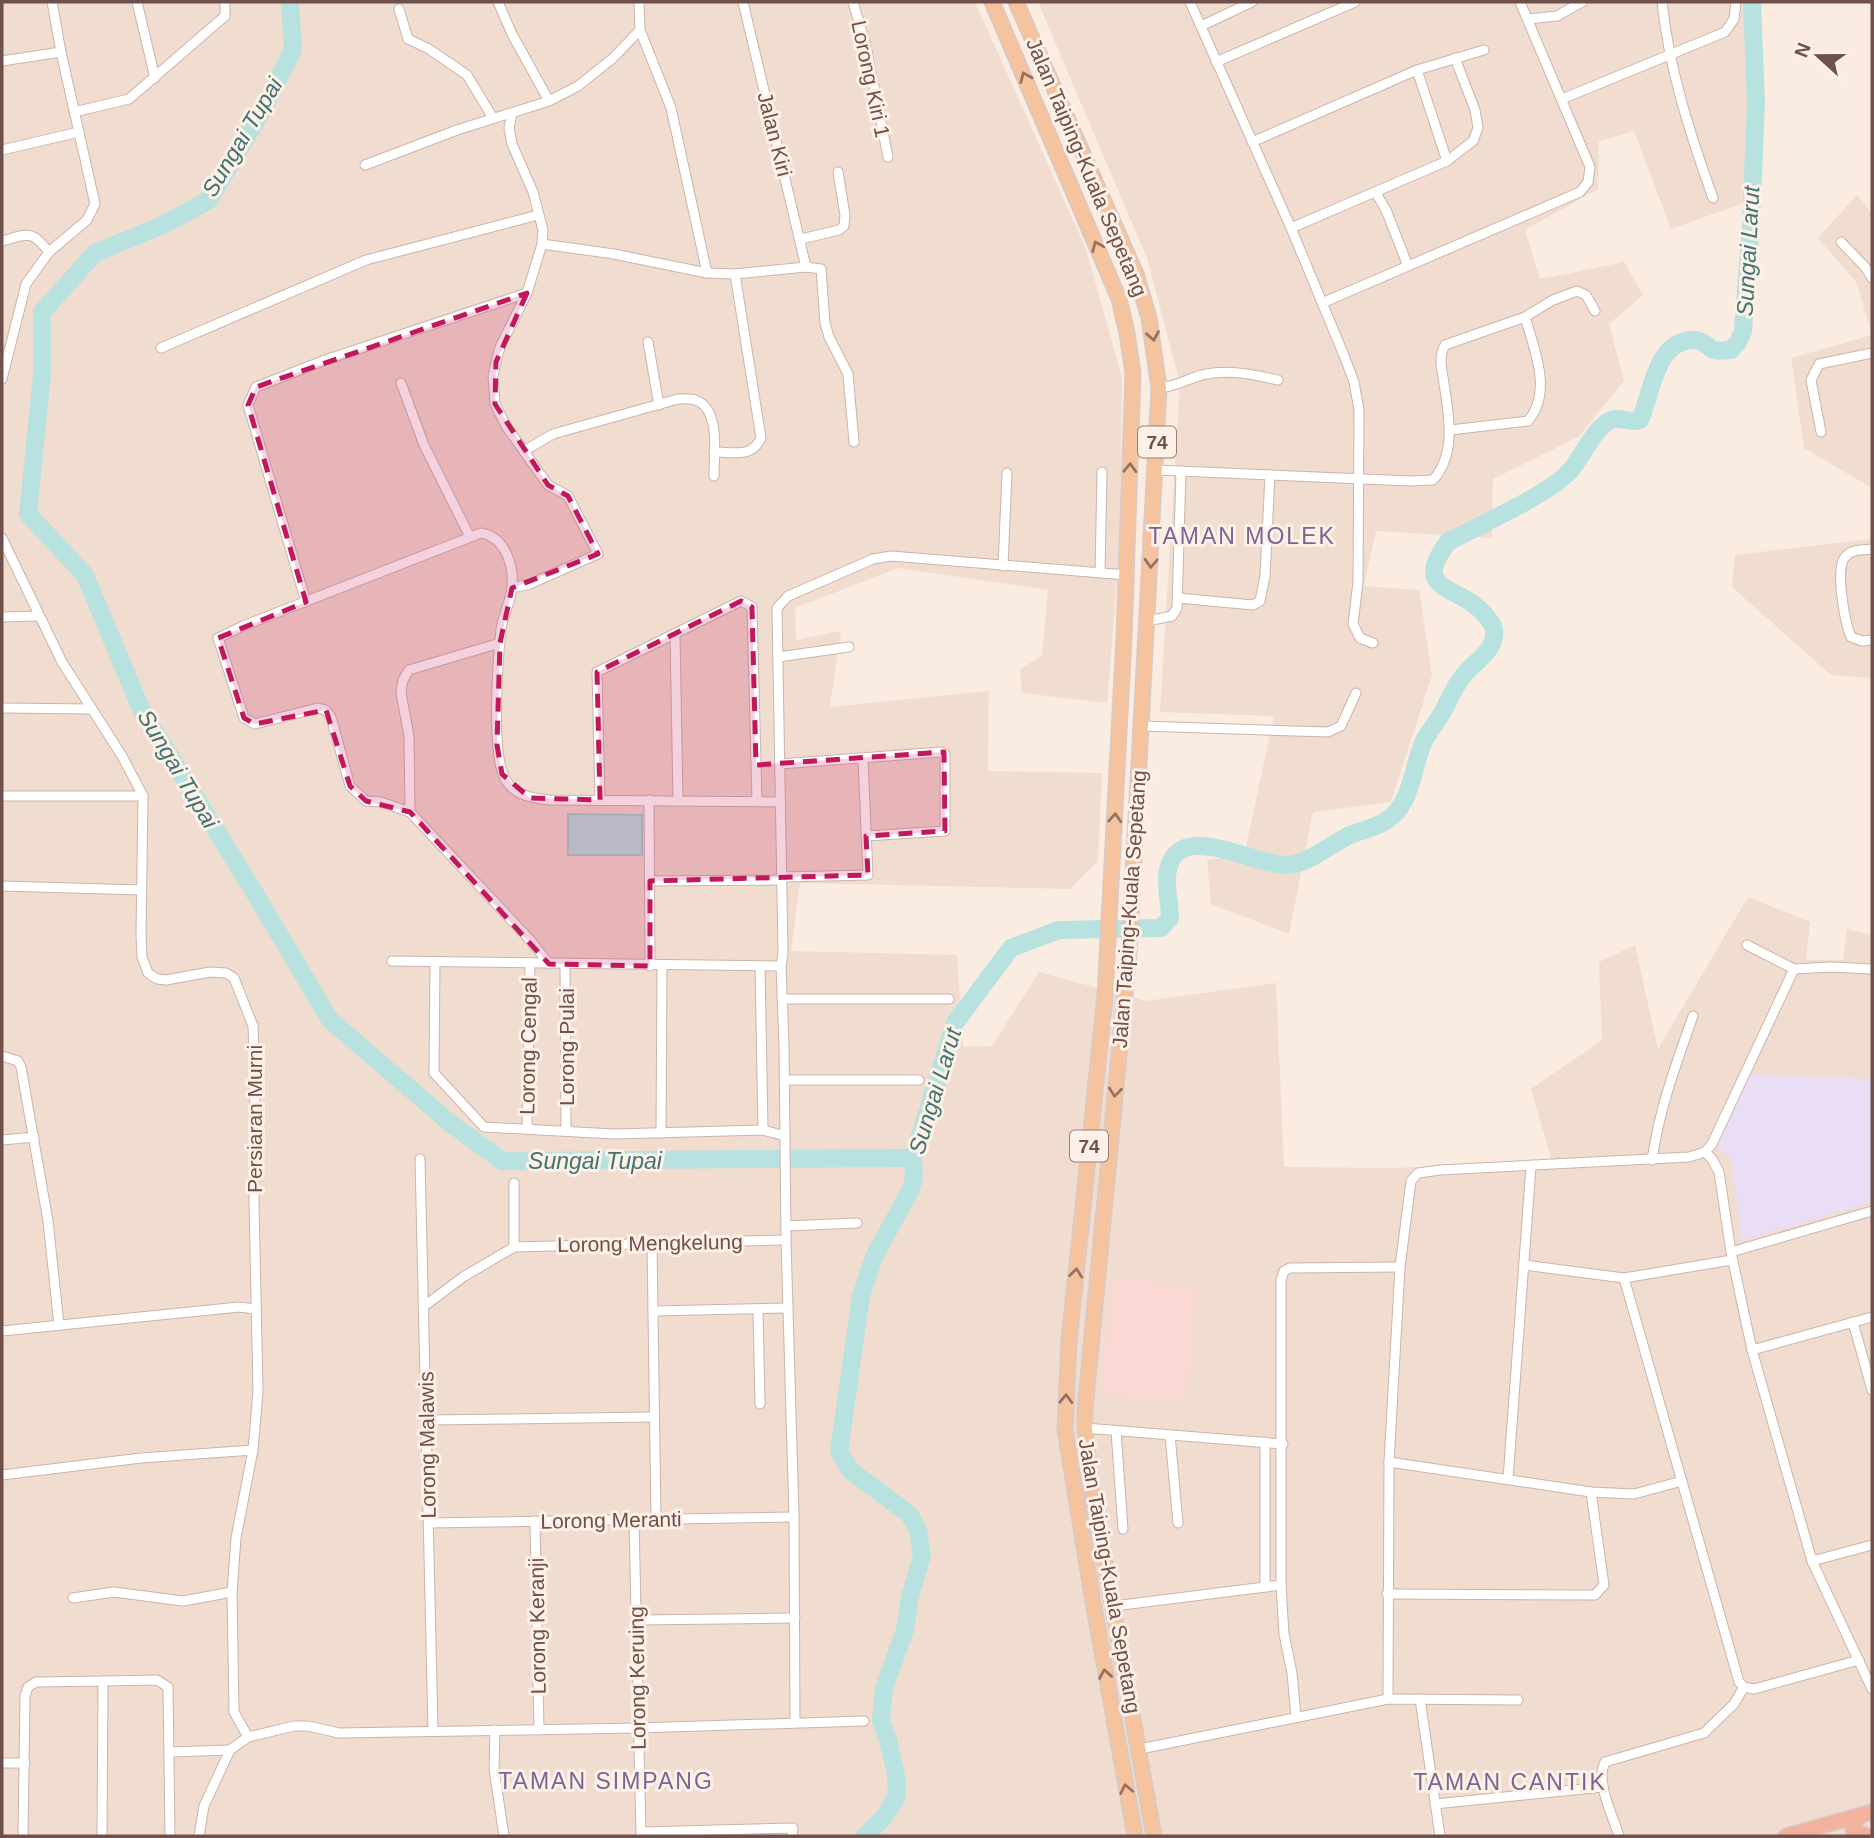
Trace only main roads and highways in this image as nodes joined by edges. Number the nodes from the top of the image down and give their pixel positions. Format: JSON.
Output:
{"nodes":[{"id":1,"x":992,"y":2,"type":"edge"},
{"id":2,"x":1016,"y":2,"type":"edge"},
{"id":3,"x":1866,"y":1814,"type":"edge"},
{"id":4,"x":1816,"y":1833,"type":"edge"},
{"id":5,"x":1135,"y":1836,"type":"edge"},
{"id":6,"x":1154,"y":1836,"type":"edge"},
{"id":7,"x":1786,"y":1836,"type":"edge"},
{"id":8,"x":1870,"y":1836,"type":"edge"}],
"edges":[{"from":5,"to":1,"type":"main road","name":"Jalan Taiping-Kuala Sepetang","number":"74","one_way":true},
{"from":2,"to":6,"type":"main road","name":"Jalan Taiping-Kuala Sepetang","number":"74","one_way":true},
{"from":3,"to":4,"type":"highway"},
{"from":3,"to":8,"type":"highway"},
{"from":4,"to":7,"type":"highway"}]}
